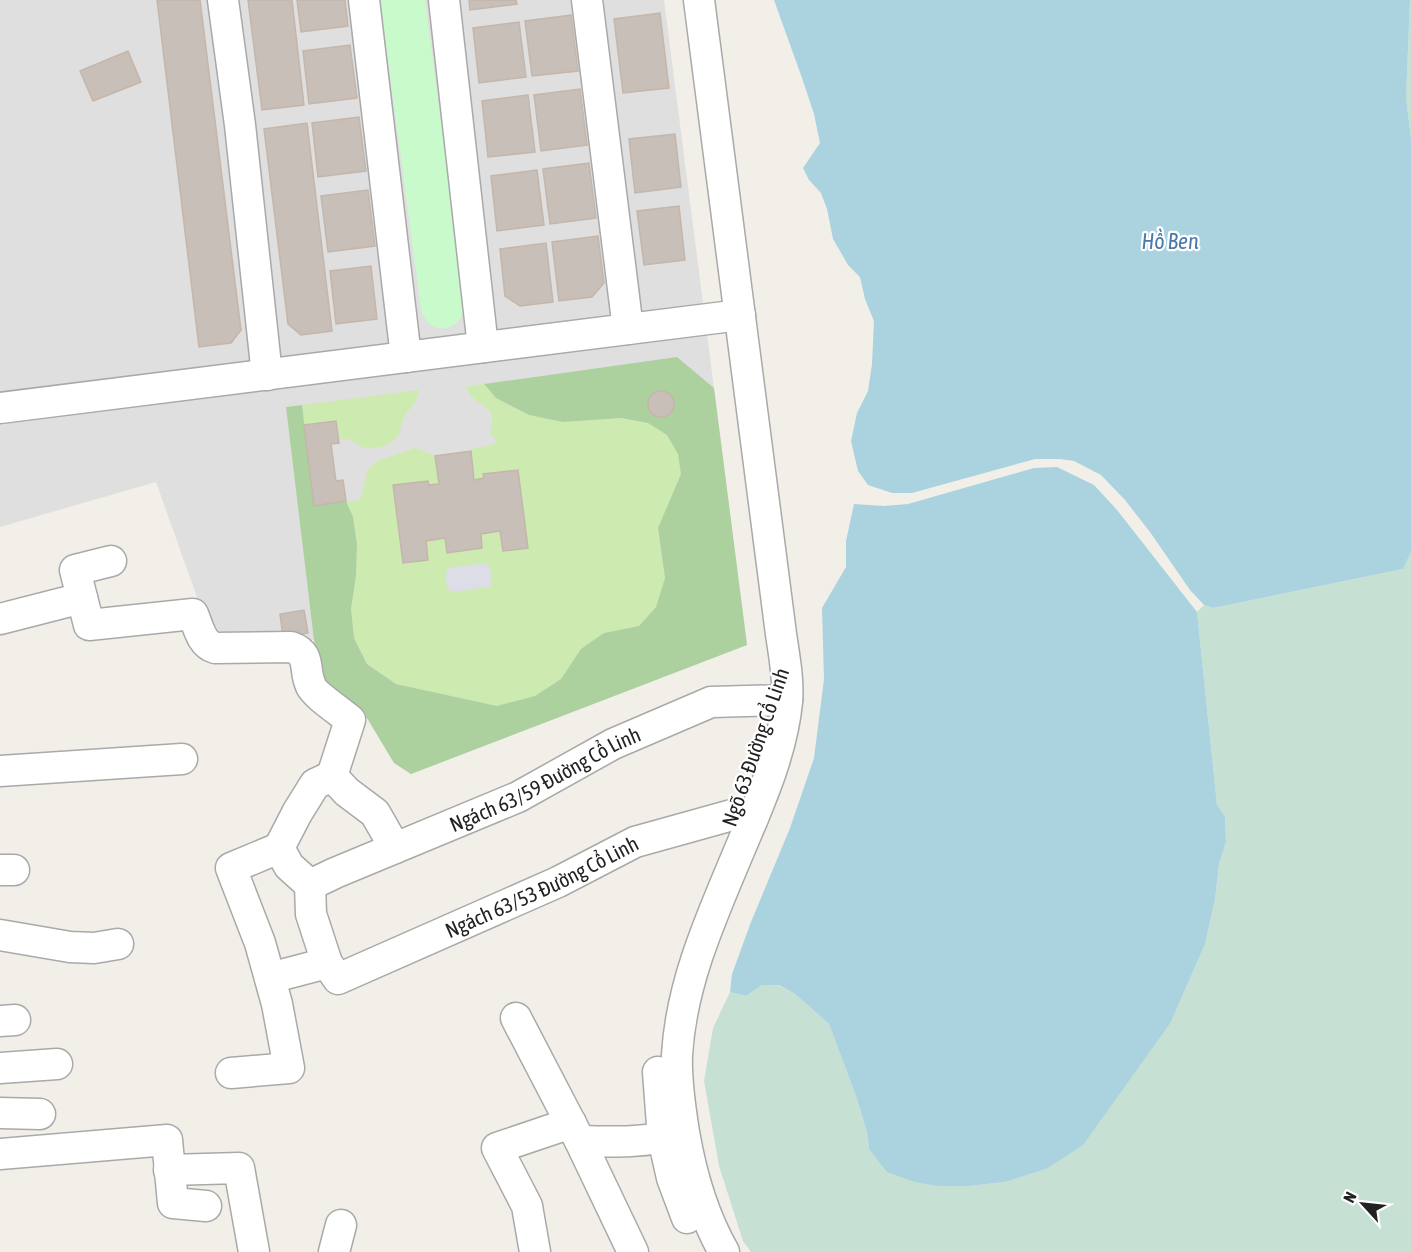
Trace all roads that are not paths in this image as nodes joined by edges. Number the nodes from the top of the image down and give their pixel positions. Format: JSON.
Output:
{"nodes":[{"id":1,"x":223,"y":0,"type":"edge"},
{"id":2,"x":364,"y":0,"type":"edge"},
{"id":3,"x":444,"y":0,"type":"edge"},
{"id":4,"x":587,"y":0,"type":"edge"},
{"id":5,"x":699,"y":0,"type":"edge"},
{"id":6,"x":740,"y":315,"type":"junction"},
{"id":7,"x":628,"y":329,"type":"junction"},
{"id":8,"x":483,"y":347,"type":"junction"},
{"id":9,"x":406,"y":357,"type":"junction"},
{"id":10,"x":267,"y":375,"type":"junction"},
{"id":11,"x":0,"y":408,"type":"edge"},
{"id":12,"x":111,"y":561,"type":"dead end"},
{"id":13,"x":82,"y":598,"type":"junction"},
{"id":14,"x":0,"y":619,"type":"edge"},
{"id":15,"x":777,"y":700,"type":"junction"},
{"id":16,"x":182,"y":759,"type":"dead end"},
{"id":17,"x":0,"y":771,"type":"edge"},
{"id":18,"x":332,"y":776,"type":"junction"},
{"id":19,"x":742,"y":817,"type":"junction"},
{"id":20,"x":279,"y":848,"type":"junction"},
{"id":21,"x":395,"y":848,"type":"junction"},
{"id":22,"x":310,"y":885,"type":"junction"},
{"id":23,"x":0,"y":935,"type":"edge"},
{"id":24,"x":118,"y":944,"type":"dead end"},
{"id":25,"x":333,"y":971,"type":"junction"},
{"id":26,"x":270,"y":978,"type":"junction"},
{"id":27,"x":516,"y":1018,"type":"dead end"},
{"id":28,"x":57,"y":1064,"type":"dead end"},
{"id":29,"x":0,"y":1068,"type":"edge"},
{"id":30,"x":231,"y":1073,"type":"dead end"},
{"id":31,"x":0,"y":1113,"type":"edge"},
{"id":32,"x":40,"y":1114,"type":"dead end"},
{"id":33,"x":575,"y":1132,"type":"junction"},
{"id":34,"x":673,"y":1135,"type":"junction"},
{"id":35,"x":0,"y":1154,"type":"edge"},
{"id":36,"x":169,"y":1170,"type":"junction"},
{"id":37,"x":206,"y":1206,"type":"dead end"},
{"id":38,"x":254,"y":1252,"type":"edge"},
{"id":39,"x":535,"y":1252,"type":"edge"},
{"id":40,"x":633,"y":1252,"type":"edge"},
{"id":41,"x":701,"y":1252,"type":"edge"},
{"id":42,"x":724,"y":1252,"type":"edge"}],
"edges":[{"from":1,"to":10,"type":"street"},
{"from":2,"to":9,"type":"street"},
{"from":3,"to":8,"type":"street"},
{"from":4,"to":7,"type":"street"},
{"from":5,"to":6,"type":"street","name":"Ngõ 63 Đường Cổ Linh"},
{"from":6,"to":7,"type":"street"},
{"from":6,"to":15,"type":"street","name":"Ngõ 63 Đường Cổ Linh"},
{"from":7,"to":8,"type":"street"},
{"from":8,"to":9,"type":"street"},
{"from":9,"to":10,"type":"street"},
{"from":10,"to":11,"type":"street"},
{"from":12,"to":13,"type":"street"},
{"from":13,"to":14,"type":"street"},
{"from":13,"to":18,"type":"street"},
{"from":15,"to":19,"type":"street","name":"Ngõ 63 Đường Cổ Linh"},
{"from":15,"to":21,"type":"street","name":"Ngách 63/59 Đường Cổ Linh"},
{"from":16,"to":17,"type":"street"},
{"from":18,"to":20,"type":"street"},
{"from":18,"to":21,"type":"street"},
{"from":19,"to":25,"type":"street","name":"Ngách 63/53 Đường Cổ Linh"},
{"from":19,"to":34,"type":"street","name":"Ngõ 63 Đường Cổ Linh"},
{"from":20,"to":22,"type":"street"},
{"from":20,"to":26,"type":"street"},
{"from":21,"to":22,"type":"street","name":"Ngách 63/59 Đường Cổ Linh"},
{"from":22,"to":25,"type":"street"},
{"from":23,"to":24,"type":"street"},
{"from":25,"to":26,"type":"street","name":"Ngách 63/53 Đường Cổ Linh"},
{"from":26,"to":30,"type":"street"},
{"from":27,"to":33,"type":"street"},
{"from":28,"to":29,"type":"street"},
{"from":31,"to":32,"type":"street"},
{"from":33,"to":34,"type":"street"},
{"from":33,"to":39,"type":"street"},
{"from":33,"to":40,"type":"street"},
{"from":34,"to":41,"type":"street","name":"Ngõ 63 Đường Cổ Linh"},
{"from":34,"to":42,"type":"street","name":"Ngõ 63 Đường Cổ Linh"},
{"from":35,"to":36,"type":"street"},
{"from":36,"to":37,"type":"street"},
{"from":36,"to":38,"type":"street"}]}
